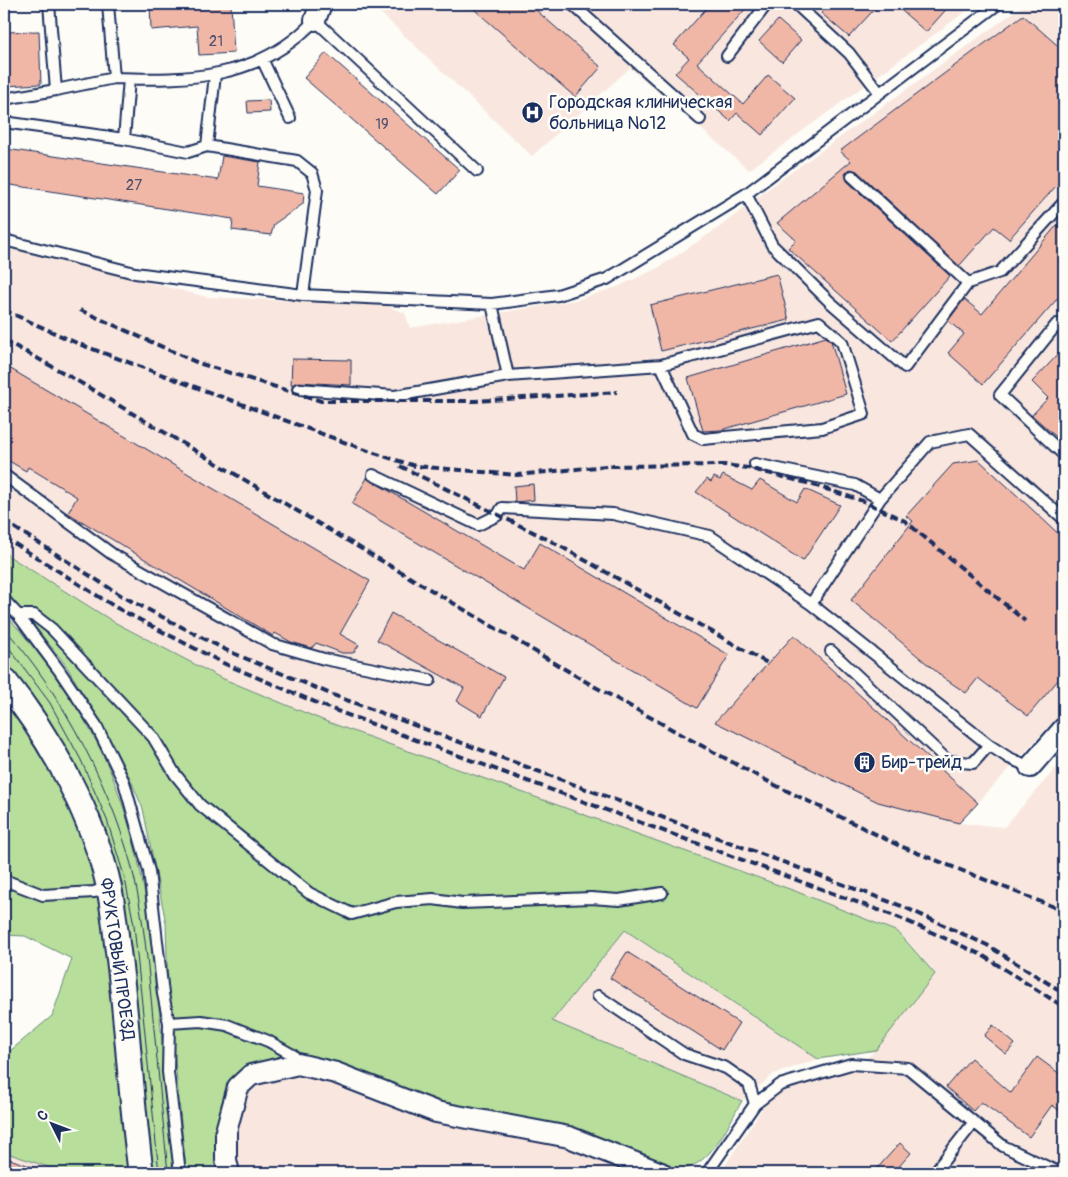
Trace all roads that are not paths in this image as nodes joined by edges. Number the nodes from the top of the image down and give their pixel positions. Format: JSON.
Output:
{"nodes":[{"id":1,"x":49,"y":4,"type":"edge"},
{"id":2,"x":108,"y":4,"type":"edge"},
{"id":3,"x":572,"y":4,"type":"edge"},
{"id":4,"x":767,"y":4,"type":"edge"},
{"id":5,"x":998,"y":4,"type":"edge"},
{"id":6,"x":798,"y":6,"type":"dead end"},
{"id":7,"x":318,"y":12,"type":"edge"},
{"id":8,"x":727,"y":56,"type":"dead end"},
{"id":9,"x":263,"y":60,"type":"junction"},
{"id":10,"x":215,"y":75,"type":"junction"},
{"id":11,"x":114,"y":78,"type":"junction"},
{"id":12,"x":129,"y":78,"type":"junction"},
{"id":13,"x":56,"y":90,"type":"junction"},
{"id":14,"x":879,"y":92,"type":"junction"},
{"id":15,"x":4,"y":99,"type":"edge"},
{"id":16,"x":290,"y":118,"type":"dead end"},
{"id":17,"x":700,"y":119,"type":"dead end"},
{"id":18,"x":4,"y":122,"type":"edge"},
{"id":19,"x":124,"y":139,"type":"junction"},
{"id":20,"x":207,"y":146,"type":"junction"},
{"id":21,"x":477,"y":171,"type":"dead end"},
{"id":22,"x":852,"y":176,"type":"dead end"},
{"id":23,"x":746,"y":194,"type":"junction"},
{"id":24,"x":1064,"y":202,"type":"edge"},
{"id":25,"x":4,"y":240,"type":"edge"},
{"id":26,"x":968,"y":282,"type":"junction"},
{"id":27,"x":303,"y":295,"type":"junction"},
{"id":28,"x":492,"y":304,"type":"junction"},
{"id":29,"x":1064,"y":330,"type":"edge"},
{"id":30,"x":661,"y":365,"type":"junction"},
{"id":31,"x":508,"y":376,"type":"junction"},
{"id":32,"x":298,"y":389,"type":"dead end"},
{"id":33,"x":1064,"y":456,"type":"edge"},
{"id":34,"x":755,"y":464,"type":"dead end"},
{"id":35,"x":4,"y":475,"type":"edge"},
{"id":36,"x":373,"y":475,"type":"dead end"},
{"id":37,"x":880,"y":499,"type":"junction"},
{"id":38,"x":1064,"y":519,"type":"edge"},
{"id":39,"x":4,"y":600,"type":"edge"},
{"id":40,"x":811,"y":604,"type":"junction"},
{"id":41,"x":18,"y":614,"type":"junction"},
{"id":42,"x":831,"y":650,"type":"dead end"},
{"id":43,"x":4,"y":680,"type":"edge"},
{"id":44,"x":430,"y":680,"type":"dead end"},
{"id":45,"x":1064,"y":728,"type":"edge"},
{"id":46,"x":989,"y":746,"type":"junction"},
{"id":47,"x":1030,"y":767,"type":"joint"},
{"id":48,"x":4,"y":880,"type":"edge"},
{"id":49,"x":109,"y":887,"type":"junction"},
{"id":50,"x":662,"y":893,"type":"dead end"},
{"id":51,"x":598,"y":996,"type":"dead end"},
{"id":52,"x":169,"y":1023,"type":"junction"},
{"id":53,"x":298,"y":1064,"type":"junction"},
{"id":54,"x":755,"y":1104,"type":"junction"},
{"id":55,"x":974,"y":1122,"type":"junction"},
{"id":56,"x":141,"y":1173,"type":"edge"},
{"id":57,"x":180,"y":1173,"type":"edge"},
{"id":58,"x":229,"y":1173,"type":"edge"},
{"id":59,"x":661,"y":1173,"type":"edge"},
{"id":60,"x":707,"y":1173,"type":"edge"},
{"id":61,"x":934,"y":1173,"type":"edge"},
{"id":62,"x":1060,"y":1173,"type":"edge"}],
"edges":[{"from":1,"to":13,"type":"lane"},
{"from":2,"to":11,"type":"lane"},
{"from":3,"to":17,"type":"lane"},
{"from":4,"to":8,"type":"lane"},
{"from":5,"to":14,"type":"lane"},
{"from":6,"to":14,"type":"lane"},
{"from":7,"to":9,"type":"lane"},
{"from":7,"to":21,"type":"lane"},
{"from":9,"to":10,"type":"lane"},
{"from":9,"to":16,"type":"lane"},
{"from":10,"to":12,"type":"lane"},
{"from":10,"to":20,"type":"lane"},
{"from":11,"to":12,"type":"lane"},
{"from":11,"to":13,"type":"lane"},
{"from":12,"to":19,"type":"lane"},
{"from":13,"to":15,"type":"lane"},
{"from":14,"to":23,"type":"lane"},
{"from":18,"to":19,"type":"lane"},
{"from":19,"to":20,"type":"lane"},
{"from":20,"to":27,"type":"lane"},
{"from":22,"to":26,"type":"lane"},
{"from":23,"to":26,"type":"lane"},
{"from":23,"to":28,"type":"lane"},
{"from":24,"to":26,"type":"lane"},
{"from":25,"to":27,"type":"lane"},
{"from":27,"to":28,"type":"lane"},
{"from":28,"to":31,"type":"lane"},
{"from":29,"to":33,"type":"lane"},
{"from":30,"to":30,"type":"lane"},
{"from":30,"to":31,"type":"lane"},
{"from":31,"to":32,"type":"lane"},
{"from":34,"to":37,"type":"lane"},
{"from":35,"to":44,"type":"lane"},
{"from":36,"to":40,"type":"lane"},
{"from":37,"to":38,"type":"lane"},
{"from":37,"to":40,"type":"lane"},
{"from":39,"to":41,"type":"lane"},
{"from":40,"to":46,"type":"lane"},
{"from":41,"to":50,"type":"lane"},
{"from":41,"to":52,"type":"lane"},
{"from":42,"to":46,"type":"lane"},
{"from":43,"to":49,"type":"street","name":"ФРУКТОВЫЙ ПРОЕЗД"},
{"from":45,"to":47,"type":"street"},
{"from":46,"to":47,"type":"lane"},
{"from":48,"to":49,"type":"lane"},
{"from":49,"to":56,"type":"street","name":"ФРУКТОВЫЙ ПРОЕЗД"},
{"from":51,"to":54,"type":"lane"},
{"from":52,"to":53,"type":"lane"},
{"from":52,"to":57,"type":"lane"},
{"from":53,"to":58,"type":"street"},
{"from":53,"to":59,"type":"street"},
{"from":54,"to":55,"type":"lane"},
{"from":54,"to":60,"type":"lane"},
{"from":55,"to":61,"type":"lane"},
{"from":55,"to":62,"type":"lane"}]}
